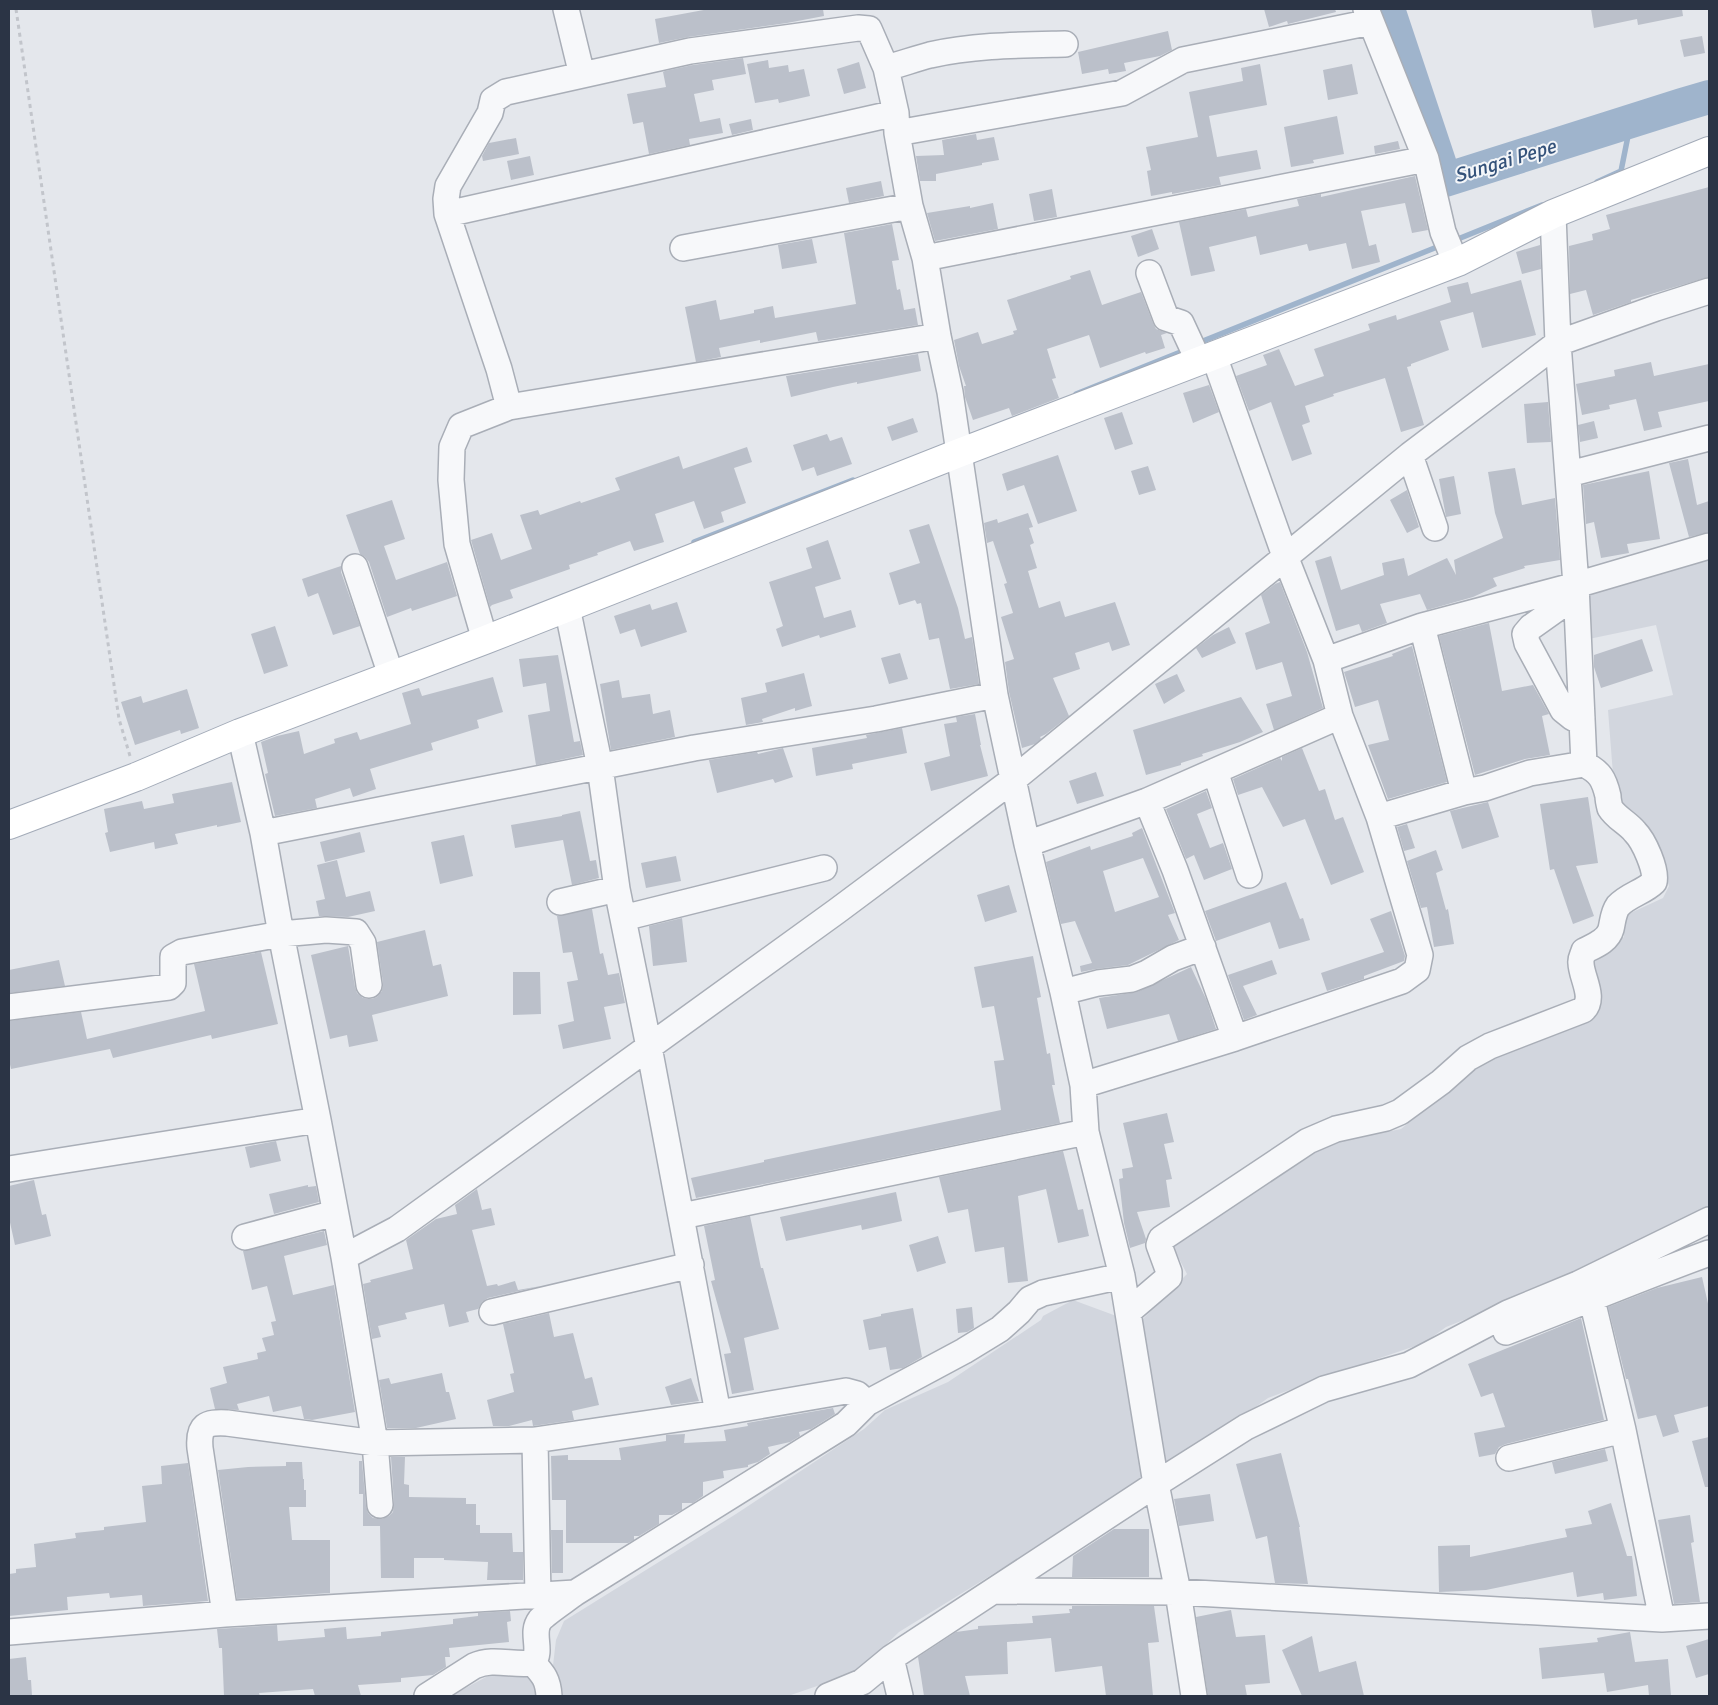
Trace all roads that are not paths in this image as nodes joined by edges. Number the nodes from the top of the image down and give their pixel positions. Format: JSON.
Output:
{"nodes":[{"id":1,"x":566,"y":9,"type":"edge"},
{"id":2,"x":1369,"y":16,"type":"edge"},
{"id":3,"x":1065,"y":44,"type":"dead end"},
{"id":4,"x":886,"y":68,"type":"junction"},
{"id":5,"x":582,"y":75,"type":"junction"},
{"id":6,"x":896,"y":123,"type":"junction"},
{"id":7,"x":1709,"y":151,"type":"edge"},
{"id":8,"x":1426,"y":159,"type":"junction"},
{"id":9,"x":910,"y":206,"type":"junction"},
{"id":10,"x":447,"y":214,"type":"junction"},
{"id":11,"x":1552,"y":214,"type":"junction"},
{"id":12,"x":683,"y":248,"type":"dead end"},
{"id":13,"x":925,"y":258,"type":"junction"},
{"id":14,"x":1456,"y":259,"type":"junction"},
{"id":15,"x":1149,"y":273,"type":"dead end"},
{"id":16,"x":1709,"y":291,"type":"edge"},
{"id":17,"x":938,"y":336,"type":"junction"},
{"id":18,"x":1558,"y":343,"type":"junction"},
{"id":19,"x":1199,"y":350,"type":"junction"},
{"id":20,"x":509,"y":407,"type":"junction"},
{"id":21,"x":1709,"y":438,"type":"edge"},
{"id":22,"x":959,"y":453,"type":"junction"},
{"id":23,"x":1410,"y":455,"type":"junction"},
{"id":24,"x":1568,"y":474,"type":"junction"},
{"id":25,"x":1435,"y":528,"type":"dead end"},
{"id":26,"x":1709,"y":546,"type":"edge"},
{"id":27,"x":1285,"y":556,"type":"junction"},
{"id":28,"x":355,"y":567,"type":"dead end"},
{"id":29,"x":1576,"y":590,"type":"junction"},
{"id":30,"x":567,"y":607,"type":"junction"},
{"id":31,"x":1422,"y":626,"type":"junction"},
{"id":32,"x":485,"y":640,"type":"junction"},
{"id":33,"x":1326,"y":660,"type":"junction"},
{"id":34,"x":391,"y":675,"type":"junction"},
{"id":35,"x":996,"y":695,"type":"junction"},
{"id":36,"x":1340,"y":716,"type":"junction"},
{"id":37,"x":1582,"y":718,"type":"junction"},
{"id":38,"x":240,"y":733,"type":"junction"},
{"id":39,"x":1584,"y":764,"type":"junction"},
{"id":40,"x":600,"y":768,"type":"junction"},
{"id":41,"x":1215,"y":771,"type":"junction"},
{"id":42,"x":1014,"y":779,"type":"junction"},
{"id":43,"x":1464,"y":792,"type":"junction"},
{"id":44,"x":1147,"y":801,"type":"junction"},
{"id":45,"x":1379,"y":817,"type":"junction"},
{"id":46,"x":9,"y":825,"type":"edge"},
{"id":47,"x":263,"y":833,"type":"junction"},
{"id":48,"x":1027,"y":844,"type":"junction"},
{"id":49,"x":824,"y":868,"type":"dead end"},
{"id":50,"x":1249,"y":875,"type":"dead end"},
{"id":51,"x":617,"y":890,"type":"junction"},
{"id":52,"x":560,"y":902,"type":"dead end"},
{"id":53,"x":623,"y":918,"type":"junction"},
{"id":54,"x":281,"y":934,"type":"junction"},
{"id":55,"x":1204,"y":947,"type":"junction"},
{"id":56,"x":369,"y":985,"type":"dead end"},
{"id":57,"x":1063,"y":992,"type":"junction"},
{"id":58,"x":9,"y":1007,"type":"edge"},
{"id":59,"x":1235,"y":1038,"type":"junction"},
{"id":60,"x":649,"y":1047,"type":"junction"},
{"id":61,"x":1083,"y":1085,"type":"junction"},
{"id":62,"x":318,"y":1120,"type":"junction"},
{"id":63,"x":1086,"y":1132,"type":"junction"},
{"id":64,"x":9,"y":1169,"type":"edge"},
{"id":65,"x":336,"y":1213,"type":"junction"},
{"id":66,"x":682,"y":1216,"type":"junction"},
{"id":67,"x":1709,"y":1220,"type":"edge"},
{"id":68,"x":245,"y":1237,"type":"dead end"},
{"id":69,"x":1709,"y":1254,"type":"edge"},
{"id":70,"x":344,"y":1257,"type":"junction"},
{"id":71,"x":691,"y":1265,"type":"junction"},
{"id":72,"x":1122,"y":1276,"type":"junction"},
{"id":73,"x":1592,"y":1300,"type":"junction"},
{"id":74,"x":492,"y":1312,"type":"dead end"},
{"id":75,"x":1128,"y":1312,"type":"junction"},
{"id":76,"x":1409,"y":1365,"type":"junction"},
{"id":77,"x":867,"y":1403,"type":"junction"},
{"id":78,"x":718,"y":1413,"type":"junction"},
{"id":79,"x":1623,"y":1430,"type":"junction"},
{"id":80,"x":535,"y":1440,"type":"junction"},
{"id":81,"x":375,"y":1443,"type":"junction"},
{"id":82,"x":1509,"y":1458,"type":"dead end"},
{"id":83,"x":1156,"y":1484,"type":"junction"},
{"id":84,"x":380,"y":1504,"type":"dead end"},
{"id":85,"x":994,"y":1591,"type":"junction"},
{"id":86,"x":1178,"y":1592,"type":"junction"},
{"id":87,"x":575,"y":1594,"type":"junction"},
{"id":88,"x":538,"y":1597,"type":"junction"},
{"id":89,"x":225,"y":1614,"type":"junction"},
{"id":90,"x":1709,"y":1616,"type":"edge"},
{"id":91,"x":1662,"y":1619,"type":"junction"},
{"id":92,"x":9,"y":1632,"type":"edge"},
{"id":93,"x":891,"y":1658,"type":"junction"},
{"id":94,"x":533,"y":1662,"type":"junction"},
{"id":95,"x":427,"y":1696,"type":"edge"},
{"id":96,"x":549,"y":1696,"type":"edge"},
{"id":97,"x":828,"y":1696,"type":"edge"},
{"id":98,"x":900,"y":1696,"type":"edge"},
{"id":99,"x":1194,"y":1696,"type":"edge"}],
"edges":[{"from":1,"to":5,"type":"street"},
{"from":2,"to":6,"type":"street"},
{"from":2,"to":8,"type":"street"},
{"from":3,"to":4,"type":"street"},
{"from":4,"to":5,"type":"street"},
{"from":4,"to":6,"type":"street"},
{"from":5,"to":10,"type":"street"},
{"from":6,"to":9,"type":"street"},
{"from":6,"to":10,"type":"street"},
{"from":7,"to":11,"type":"main road"},
{"from":8,"to":13,"type":"street"},
{"from":8,"to":14,"type":"street"},
{"from":9,"to":12,"type":"street"},
{"from":9,"to":13,"type":"street"},
{"from":10,"to":20,"type":"street"},
{"from":11,"to":14,"type":"main road"},
{"from":11,"to":18,"type":"street"},
{"from":13,"to":17,"type":"street"},
{"from":14,"to":19,"type":"main road"},
{"from":15,"to":19,"type":"street"},
{"from":16,"to":18,"type":"street"},
{"from":17,"to":20,"type":"street"},
{"from":17,"to":22,"type":"street"},
{"from":18,"to":23,"type":"street"},
{"from":18,"to":24,"type":"street"},
{"from":19,"to":22,"type":"main road"},
{"from":19,"to":27,"type":"street"},
{"from":20,"to":32,"type":"street"},
{"from":21,"to":24,"type":"street"},
{"from":22,"to":30,"type":"main road"},
{"from":22,"to":35,"type":"street"},
{"from":23,"to":25,"type":"street"},
{"from":23,"to":27,"type":"street"},
{"from":24,"to":29,"type":"street"},
{"from":26,"to":29,"type":"street"},
{"from":27,"to":33,"type":"street"},
{"from":27,"to":42,"type":"street"},
{"from":28,"to":34,"type":"street"},
{"from":29,"to":31,"type":"street"},
{"from":29,"to":37,"type":"street"},
{"from":29,"to":37,"type":"street"},
{"from":30,"to":32,"type":"main road"},
{"from":30,"to":40,"type":"street"},
{"from":31,"to":33,"type":"street"},
{"from":31,"to":43,"type":"street"},
{"from":32,"to":34,"type":"main road"},
{"from":33,"to":36,"type":"street"},
{"from":34,"to":38,"type":"main road"},
{"from":35,"to":40,"type":"street"},
{"from":35,"to":42,"type":"street"},
{"from":36,"to":41,"type":"street"},
{"from":36,"to":45,"type":"street"},
{"from":37,"to":39,"type":"street"},
{"from":38,"to":46,"type":"main road"},
{"from":38,"to":47,"type":"street"},
{"from":39,"to":43,"type":"street"},
{"from":39,"to":75,"type":"street"},
{"from":40,"to":47,"type":"street"},
{"from":40,"to":51,"type":"street"},
{"from":41,"to":44,"type":"street"},
{"from":41,"to":50,"type":"street"},
{"from":42,"to":48,"type":"street"},
{"from":42,"to":60,"type":"street"},
{"from":43,"to":45,"type":"street"},
{"from":44,"to":48,"type":"street"},
{"from":44,"to":55,"type":"street"},
{"from":45,"to":59,"type":"street"},
{"from":47,"to":54,"type":"street"},
{"from":48,"to":57,"type":"street"},
{"from":49,"to":53,"type":"street"},
{"from":51,"to":52,"type":"street"},
{"from":51,"to":53,"type":"street"},
{"from":53,"to":60,"type":"street"},
{"from":54,"to":56,"type":"street"},
{"from":54,"to":58,"type":"street"},
{"from":54,"to":62,"type":"street"},
{"from":55,"to":57,"type":"street"},
{"from":55,"to":59,"type":"street"},
{"from":57,"to":61,"type":"street"},
{"from":59,"to":61,"type":"street"},
{"from":60,"to":66,"type":"street"},
{"from":60,"to":70,"type":"street"},
{"from":61,"to":63,"type":"street"},
{"from":62,"to":64,"type":"street"},
{"from":62,"to":65,"type":"street"},
{"from":63,"to":66,"type":"street"},
{"from":63,"to":72,"type":"street"},
{"from":65,"to":68,"type":"street"},
{"from":65,"to":70,"type":"street"},
{"from":66,"to":71,"type":"street"},
{"from":67,"to":76,"type":"street"},
{"from":69,"to":73,"type":"street"},
{"from":70,"to":81,"type":"street"},
{"from":71,"to":74,"type":"street"},
{"from":71,"to":78,"type":"street"},
{"from":72,"to":75,"type":"street"},
{"from":72,"to":77,"type":"street"},
{"from":73,"to":76,"type":"street"},
{"from":73,"to":79,"type":"street"},
{"from":75,"to":83,"type":"street"},
{"from":76,"to":83,"type":"street"},
{"from":77,"to":78,"type":"street"},
{"from":77,"to":87,"type":"street"},
{"from":78,"to":80,"type":"street"},
{"from":79,"to":82,"type":"street"},
{"from":79,"to":91,"type":"street"},
{"from":80,"to":81,"type":"street"},
{"from":80,"to":88,"type":"street"},
{"from":81,"to":84,"type":"street"},
{"from":81,"to":89,"type":"street"},
{"from":83,"to":85,"type":"street"},
{"from":83,"to":86,"type":"street"},
{"from":85,"to":86,"type":"street"},
{"from":85,"to":93,"type":"street"},
{"from":86,"to":91,"type":"street"},
{"from":86,"to":99,"type":"street"},
{"from":87,"to":88,"type":"street"},
{"from":87,"to":94,"type":"street"},
{"from":88,"to":89,"type":"street"},
{"from":89,"to":92,"type":"street"},
{"from":90,"to":91,"type":"street"},
{"from":93,"to":97,"type":"street"},
{"from":93,"to":98,"type":"street"},
{"from":94,"to":95,"type":"street"},
{"from":94,"to":96,"type":"street"}]}
